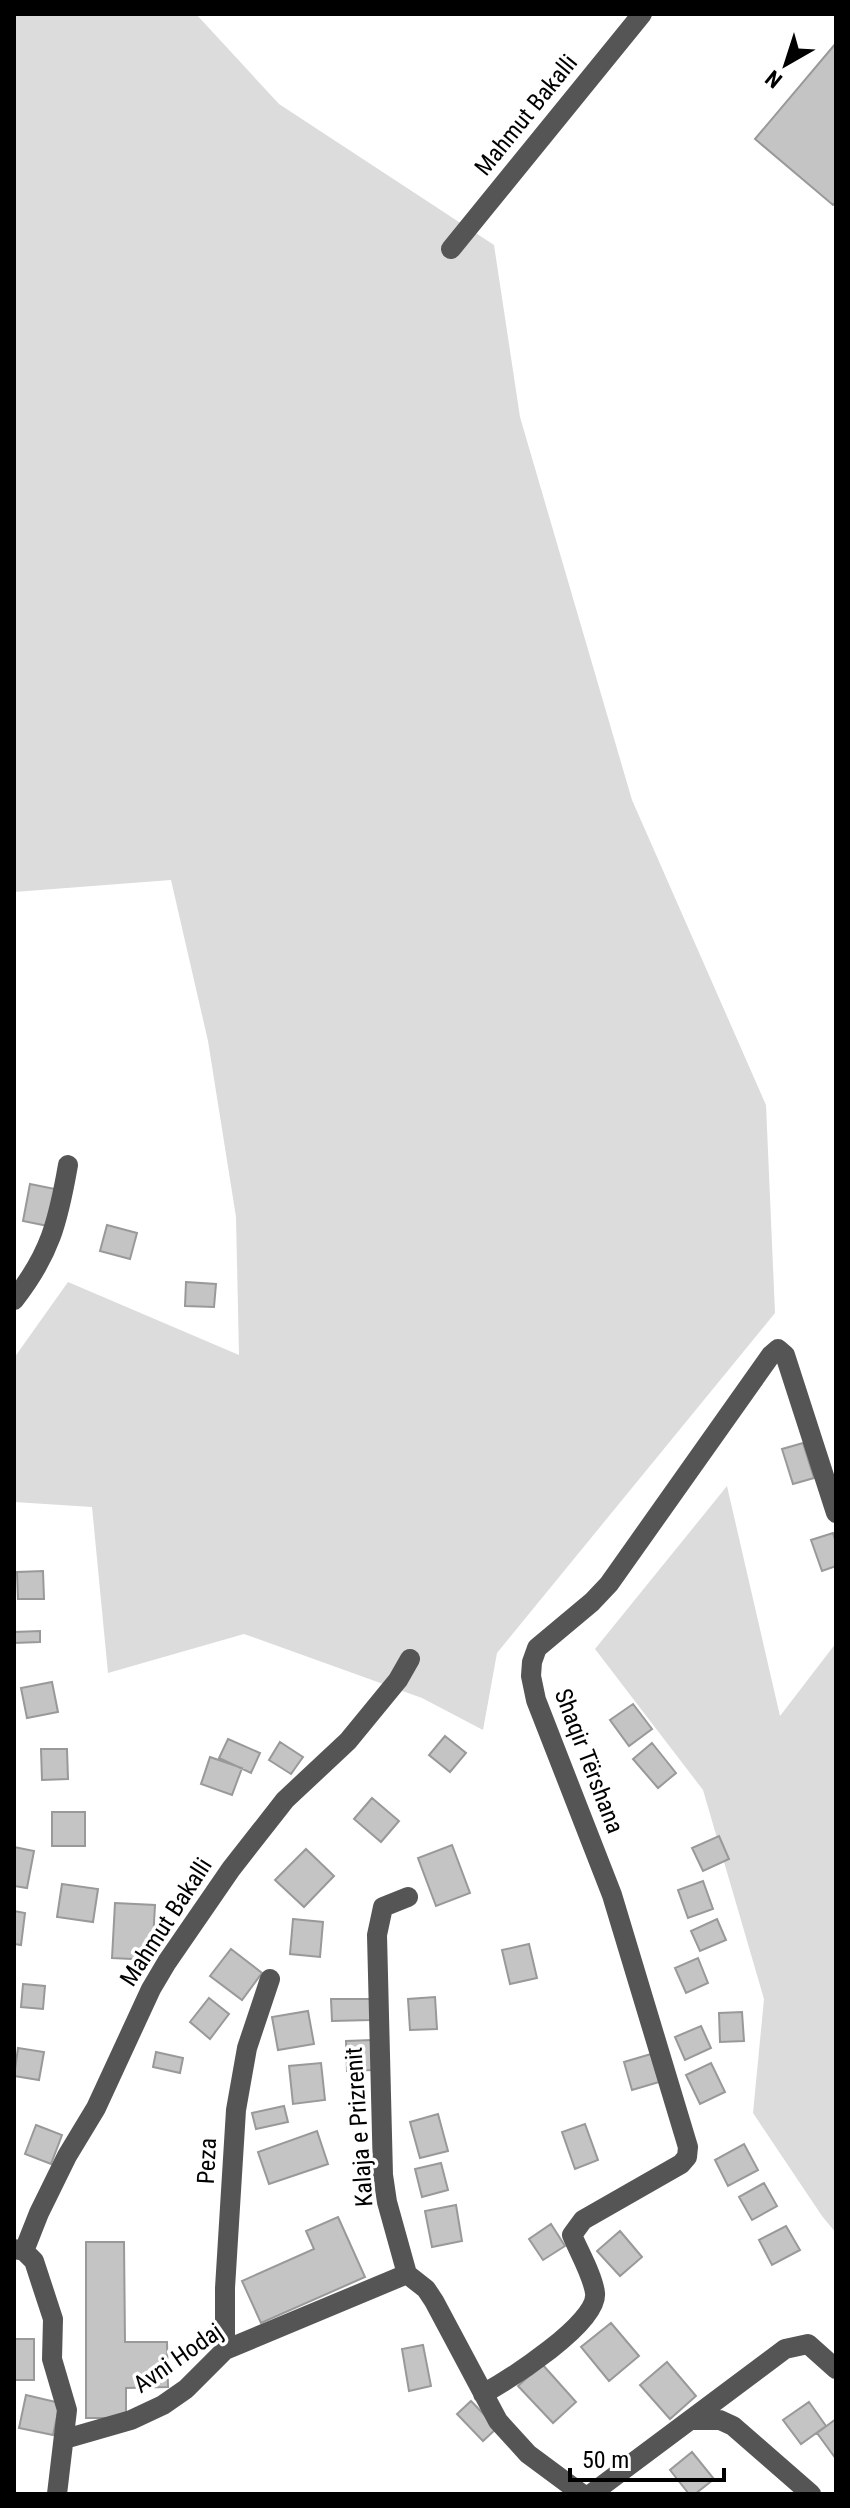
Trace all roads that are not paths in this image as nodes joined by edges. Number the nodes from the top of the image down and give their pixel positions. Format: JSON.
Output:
{"nodes":[{"id":1,"x":642,"y":14,"type":"edge"},
{"id":2,"x":451,"y":249,"type":"dead end"},
{"id":3,"x":68,"y":1165,"type":"dead end"},
{"id":4,"x":14,"y":1300,"type":"edge"},
{"id":5,"x":836,"y":1513,"type":"edge"},
{"id":6,"x":410,"y":1659,"type":"dead end"},
{"id":7,"x":408,"y":1897,"type":"dead end"},
{"id":8,"x":270,"y":1979,"type":"dead end"},
{"id":9,"x":19,"y":2250,"type":"edge"},
{"id":10,"x":407,"y":2274,"type":"junction"},
{"id":11,"x":225,"y":2350,"type":"junction"},
{"id":12,"x":836,"y":2369,"type":"edge"},
{"id":13,"x":483,"y":2394,"type":"junction"},
{"id":14,"x":690,"y":2420,"type":"junction"},
{"id":15,"x":65,"y":2439,"type":"junction"},
{"id":16,"x":57,"y":2494,"type":"edge"},
{"id":17,"x":582,"y":2494,"type":"edge"},
{"id":18,"x":591,"y":2494,"type":"edge"},
{"id":19,"x":811,"y":2494,"type":"edge"}],
"edges":[{"from":1,"to":2,"type":"street","name":"Mahmut Bakalli"},
{"from":3,"to":4,"type":"street"},
{"from":5,"to":13,"type":"street","name":"Shaqir Tërshana"},
{"from":6,"to":9,"type":"street","name":"Mahmut Bakalli"},
{"from":7,"to":10,"type":"street","name":"Kalaja e Prizrenit"},
{"from":8,"to":11,"type":"street","name":"Peza"},
{"from":9,"to":15,"type":"street"},
{"from":10,"to":11,"type":"street","name":"Avni Hodaj"},
{"from":10,"to":13,"type":"street","name":"Kalaja e Prizrenit"},
{"from":11,"to":15,"type":"street","name":"Avni Hodaj"},
{"from":12,"to":14,"type":"street"},
{"from":13,"to":17,"type":"street","name":"Kalaja e Prizrenit"},
{"from":14,"to":18,"type":"street"},
{"from":14,"to":19,"type":"street"},
{"from":15,"to":16,"type":"street"}]}
